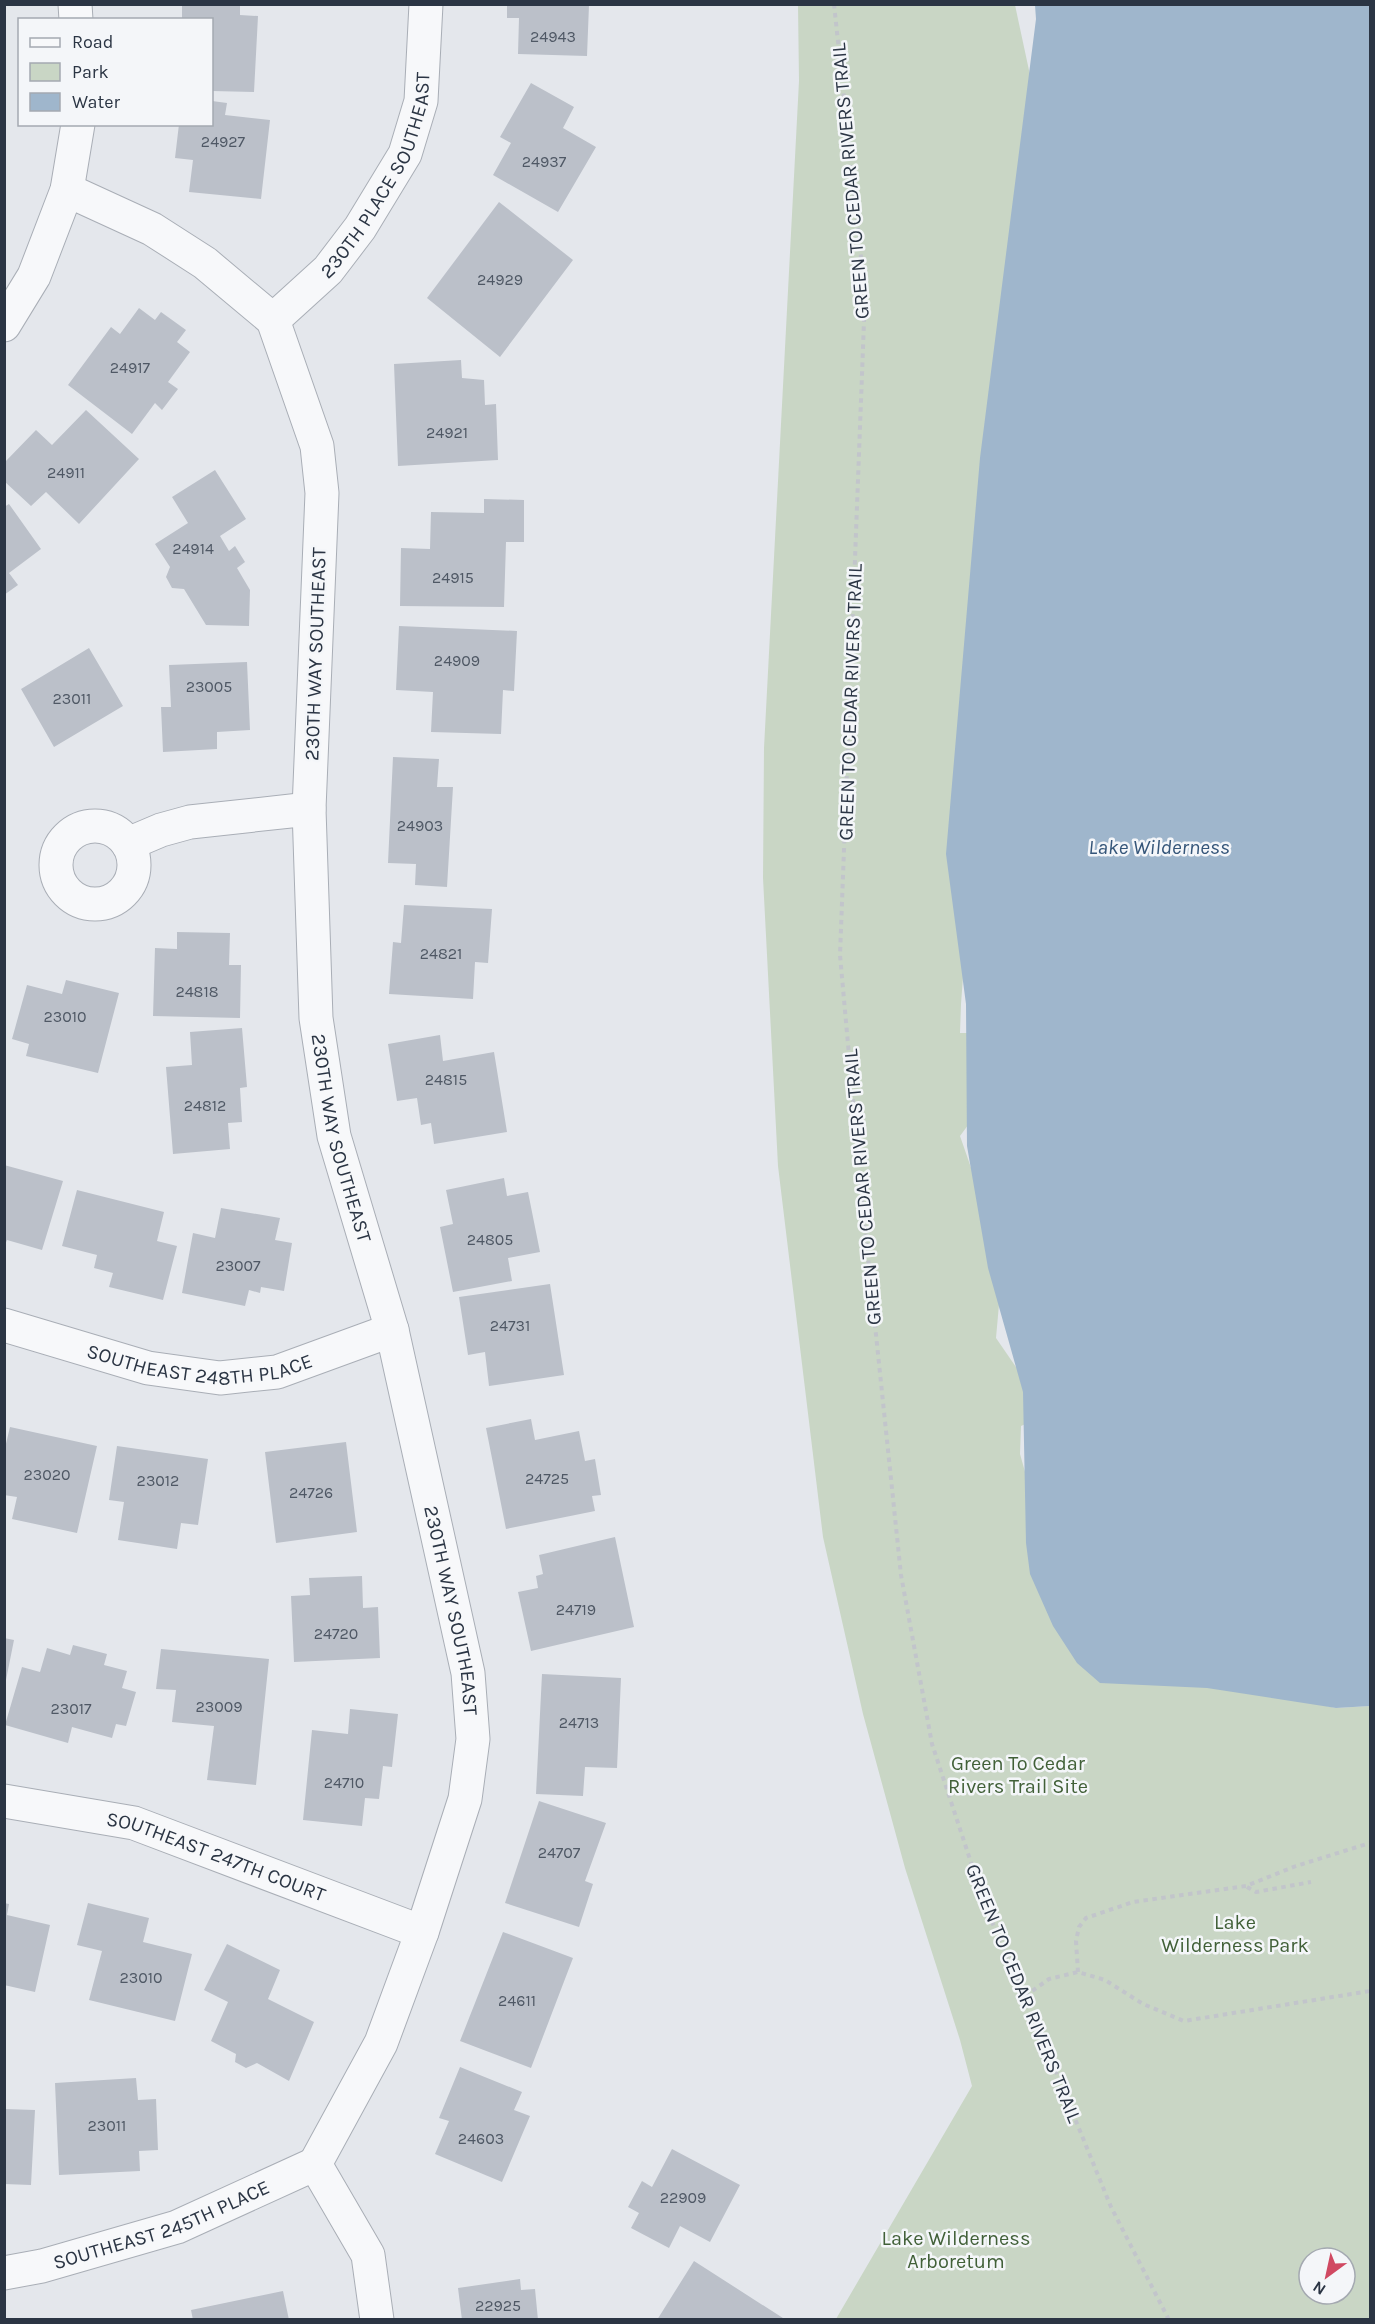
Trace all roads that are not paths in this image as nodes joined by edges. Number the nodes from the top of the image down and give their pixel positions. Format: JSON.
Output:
{"nodes":[{"id":1,"x":426,"y":4,"type":"edge"},
{"id":2,"x":78,"y":126,"type":"edge"},
{"id":3,"x":67,"y":190,"type":"junction"},
{"id":4,"x":273,"y":320,"type":"junction"},
{"id":5,"x":4,"y":325,"type":"edge"},
{"id":6,"x":309,"y":808,"type":"junction"},
{"id":7,"x":128,"y":844,"type":"dead end"},
{"id":8,"x":4,"y":1325,"type":"edge"},
{"id":9,"x":392,"y":1329,"type":"junction"},
{"id":10,"x":4,"y":1801,"type":"edge"},
{"id":11,"x":422,"y":1932,"type":"junction"},
{"id":12,"x":315,"y":2164,"type":"junction"},
{"id":13,"x":4,"y":2273,"type":"edge"},
{"id":14,"x":377,"y":2319,"type":"edge"}],
"edges":[{"from":1,"to":4,"type":"street","name":"230TH PLACE SOUTHEAST"},
{"from":2,"to":3,"type":"street"},
{"from":3,"to":4,"type":"street"},
{"from":3,"to":5,"type":"street"},
{"from":4,"to":6,"type":"street","name":"230TH WAY SOUTHEAST"},
{"from":6,"to":7,"type":"street"},
{"from":6,"to":9,"type":"street","name":"230TH WAY SOUTHEAST"},
{"from":8,"to":9,"type":"street","name":"SOUTHEAST 248TH PLACE"},
{"from":9,"to":11,"type":"street","name":"230TH WAY SOUTHEAST"},
{"from":10,"to":11,"type":"street","name":"SOUTHEAST 247TH COURT"},
{"from":11,"to":12,"type":"street","name":"230TH WAY SOUTHEAST"},
{"from":12,"to":13,"type":"street","name":"SOUTHEAST 245TH PLACE"},
{"from":12,"to":14,"type":"street"}]}
